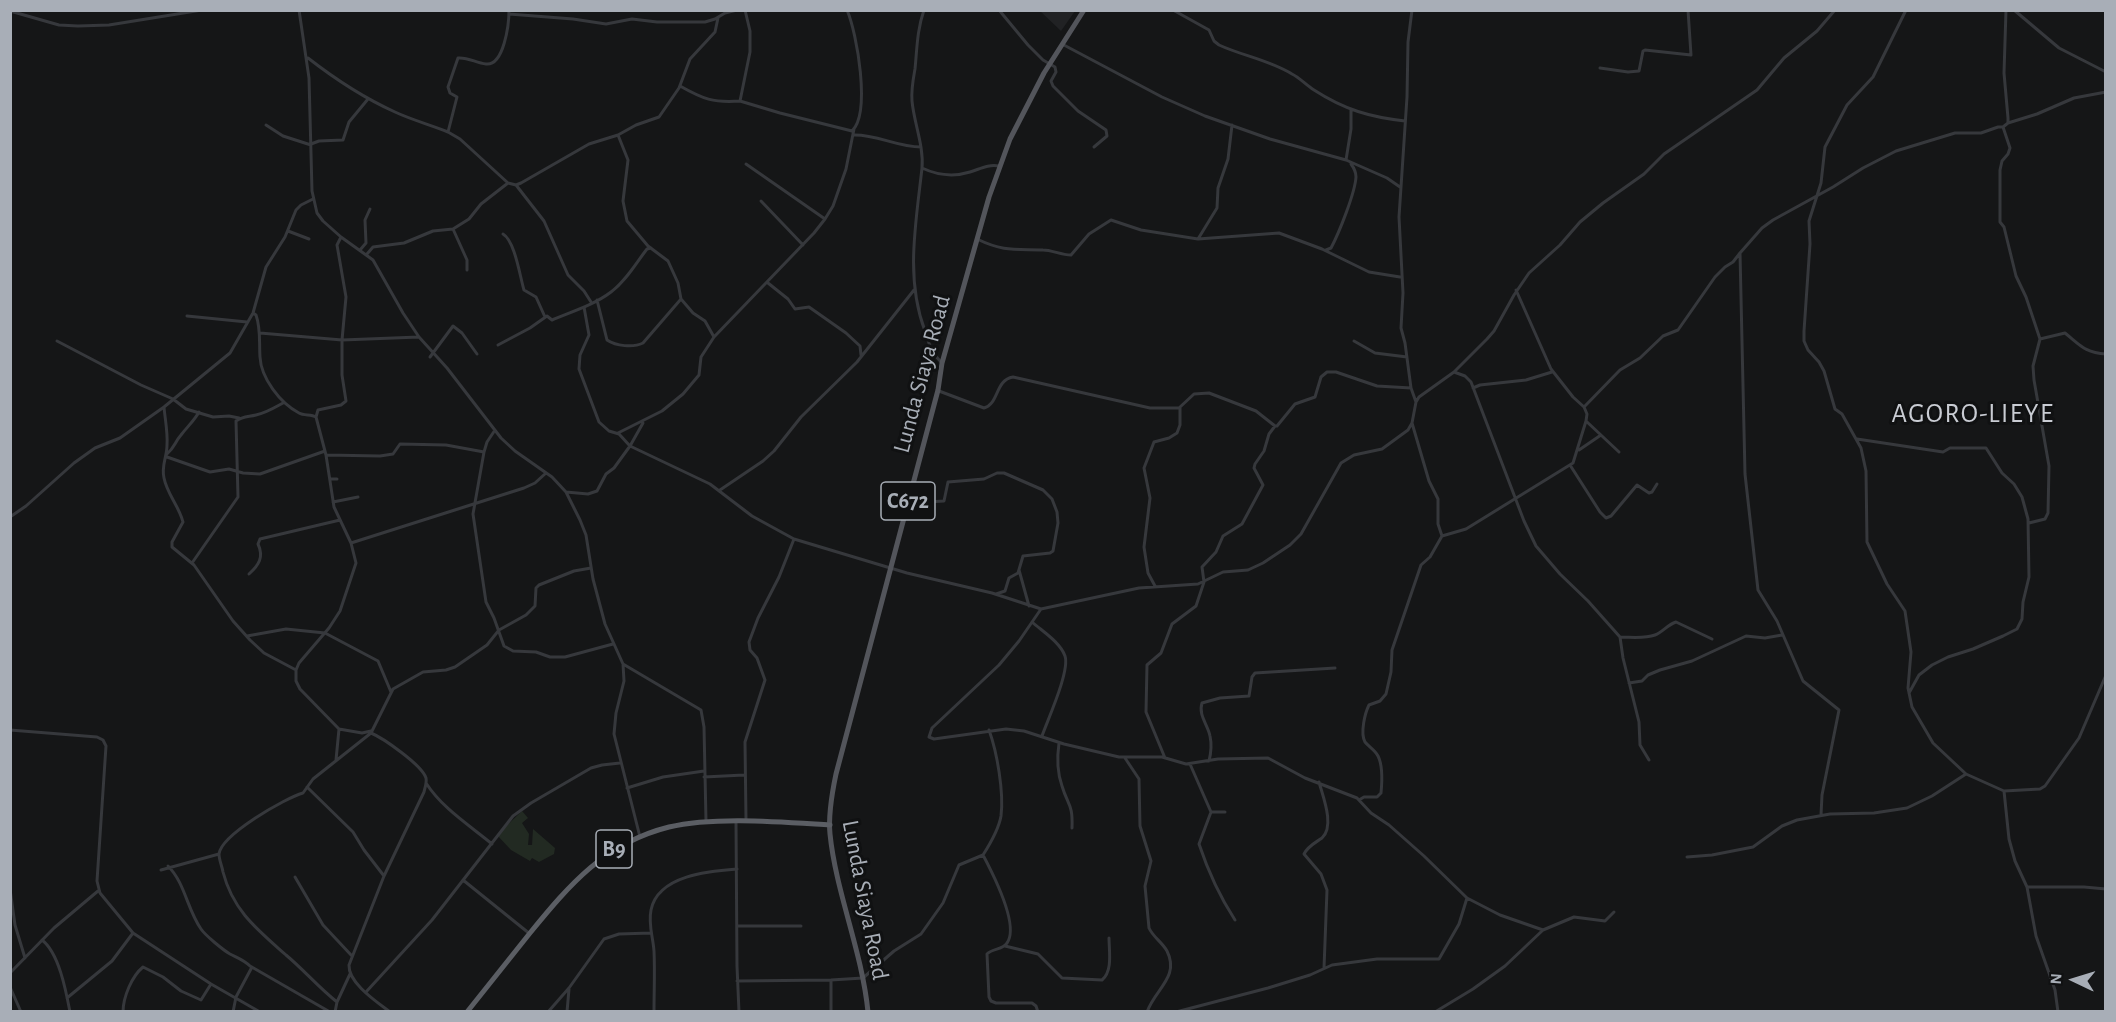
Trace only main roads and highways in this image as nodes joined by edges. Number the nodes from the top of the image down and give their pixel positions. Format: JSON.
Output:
{"nodes":[{"id":1,"x":1084,"y":10,"type":"edge"},
{"id":2,"x":830,"y":825,"type":"junction"},
{"id":3,"x":466,"y":1011,"type":"edge"},
{"id":4,"x":868,"y":1011,"type":"edge"}],
"edges":[{"from":1,"to":2,"type":"main road","name":"Lunda Siaya Road","number":"C672"},
{"from":2,"to":3,"type":"highway","number":"B9"},
{"from":2,"to":4,"type":"main road","name":"Lunda Siaya Road","number":"C672"}]}
